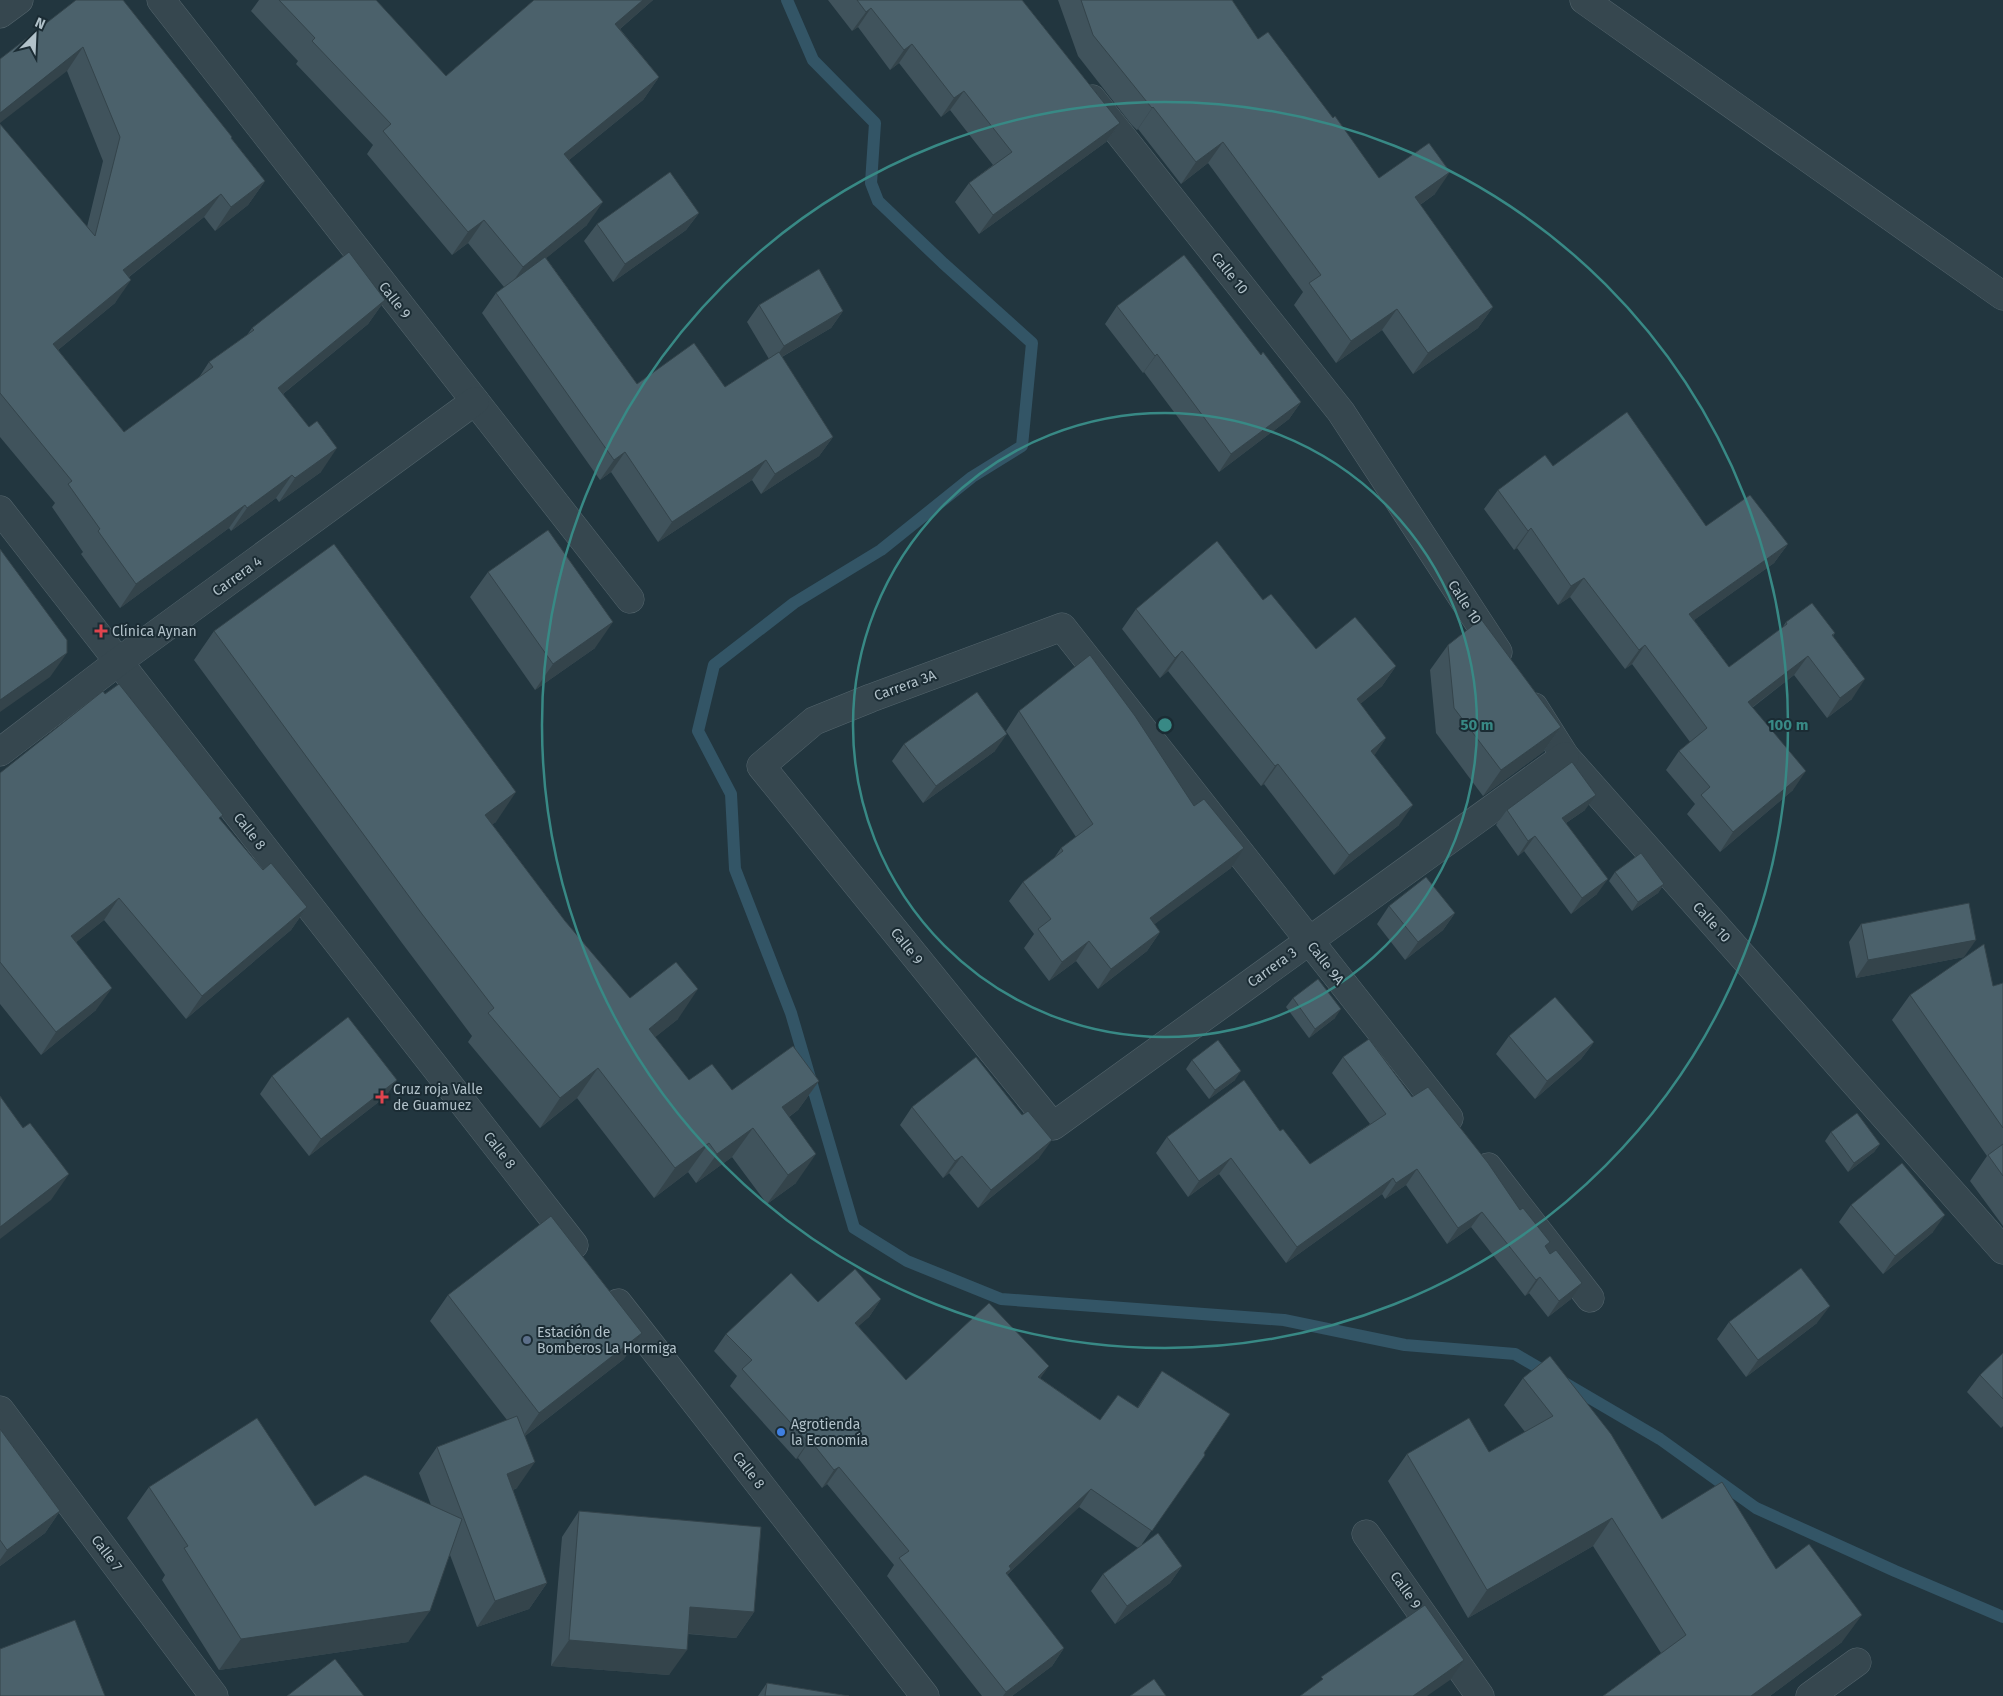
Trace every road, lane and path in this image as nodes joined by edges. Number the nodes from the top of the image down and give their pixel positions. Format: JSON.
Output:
{"nodes":[{"id":1,"x":19,"y":0,"type":"edge"},
{"id":2,"x":160,"y":0,"type":"edge"},
{"id":3,"x":1584,"y":0,"type":"edge"},
{"id":4,"x":0,"y":14,"type":"edge"},
{"id":5,"x":1075,"y":78,"type":"edge"},
{"id":6,"x":2003,"y":296,"type":"edge"},
{"id":7,"x":475,"y":402,"type":"junction"},
{"id":8,"x":0,"y":510,"type":"edge"},
{"id":9,"x":630,"y":599,"type":"dead end"},
{"id":10,"x":1062,"y":627,"type":"joint"},
{"id":11,"x":118,"y":662,"type":"junction"},
{"id":12,"x":0,"y":752,"type":"edge"},
{"id":13,"x":1565,"y":756,"type":"junction"},
{"id":14,"x":761,"y":766,"type":"joint"},
{"id":15,"x":1309,"y":940,"type":"junction"},
{"id":16,"x":1053,"y":1126,"type":"joint"},
{"id":17,"x":2003,"y":1250,"type":"edge"},
{"id":18,"x":1590,"y":1298,"type":"dead end"},
{"id":19,"x":0,"y":1410,"type":"edge"},
{"id":20,"x":1366,"y":1534,"type":"dead end"},
{"id":21,"x":1857,"y":1662,"type":"dead end"},
{"id":22,"x":214,"y":1696,"type":"edge"},
{"id":23,"x":925,"y":1696,"type":"edge"},
{"id":24,"x":1480,"y":1696,"type":"edge"},
{"id":25,"x":1810,"y":1696,"type":"edge"}],
"edges":[{"from":1,"to":4,"type":"street"},
{"from":2,"to":7,"type":"street","name":"Calle 9"},
{"from":3,"to":6,"type":"street"},
{"from":5,"to":13,"type":"street","name":"Calle 10"},
{"from":7,"to":9,"type":"street","name":"Calle 9"},
{"from":7,"to":11,"type":"street","name":"Carrera 4"},
{"from":8,"to":11,"type":"street","name":"Calle 8"},
{"from":10,"to":14,"type":"street","name":"Carrera 3A"},
{"from":10,"to":15,"type":"street","name":"Calle 9A"},
{"from":11,"to":12,"type":"street","name":"Carrera 4"},
{"from":11,"to":23,"type":"street","name":"Calle 8"},
{"from":13,"to":15,"type":"street","name":"Carrera 3"},
{"from":13,"to":17,"type":"street","name":"Calle 10"},
{"from":14,"to":16,"type":"street","name":"Calle 9"},
{"from":15,"to":16,"type":"street","name":"Carrera 3"},
{"from":15,"to":18,"type":"street","name":"Calle 9A"},
{"from":19,"to":22,"type":"street","name":"Calle 7"},
{"from":20,"to":24,"type":"street","name":"Calle 9"},
{"from":21,"to":25,"type":"street"}]}
